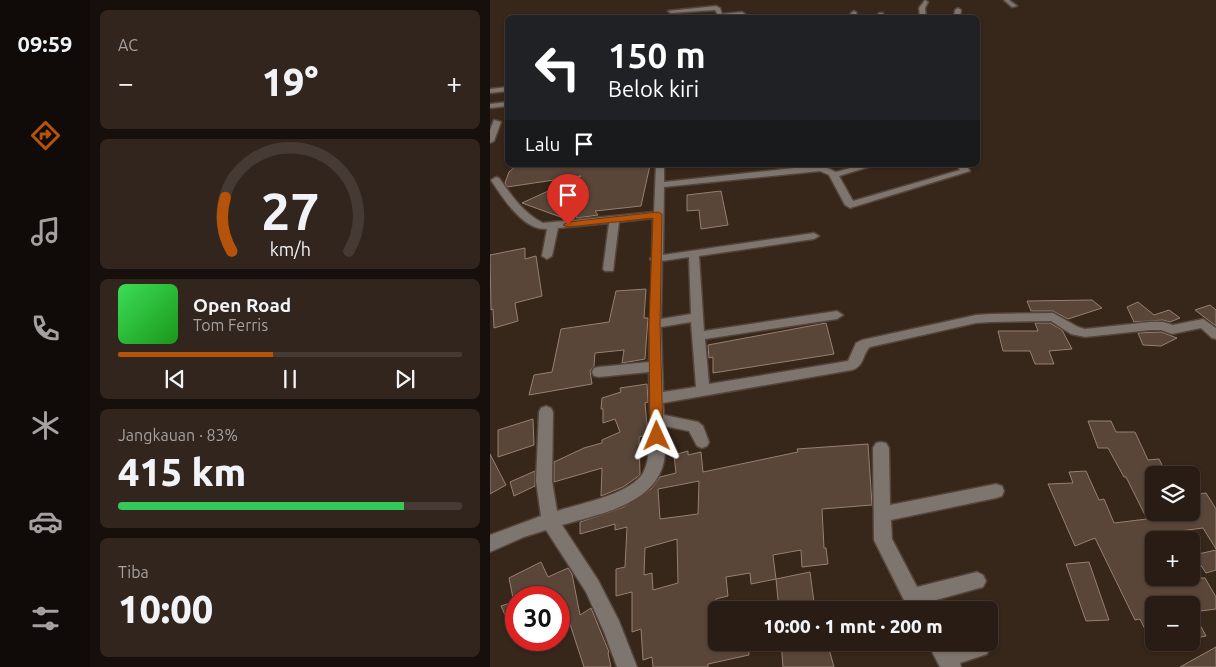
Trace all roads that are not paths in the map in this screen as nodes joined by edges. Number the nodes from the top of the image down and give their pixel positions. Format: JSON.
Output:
{"nodes":[{"id":1,"x":1006,"y":0,"type":"edge"},
{"id":2,"x":925,"y":2,"type":"dead end"},
{"id":3,"x":676,"y":5,"type":"dead end"},
{"id":4,"x":1014,"y":6,"type":"dead end"},
{"id":5,"x":958,"y":10,"type":"dead end"},
{"id":6,"x":671,"y":11,"type":"junction"},
{"id":7,"x":742,"y":14,"type":"dead end"},
{"id":8,"x":667,"y":15,"type":"edge"},
{"id":9,"x":720,"y":15,"type":"edge"},
{"id":10,"x":731,"y":15,"type":"edge"},
{"id":11,"x":923,"y":15,"type":"edge"},
{"id":12,"x":957,"y":15,"type":"edge"},
{"id":13,"x":505,"y":89,"type":"edge"},
{"id":14,"x":490,"y":91,"type":"edge"},
{"id":15,"x":505,"y":104,"type":"edge"},
{"id":16,"x":490,"y":106,"type":"edge"},
{"id":17,"x":494,"y":123,"type":"edge"},
{"id":18,"x":490,"y":141,"type":"edge"},
{"id":19,"x":660,"y":167,"type":"edge"},
{"id":20,"x":864,"y":167,"type":"edge"},
{"id":21,"x":963,"y":167,"type":"edge"},
{"id":22,"x":834,"y":175,"type":"junction"},
{"id":23,"x":496,"y":180,"type":"dead end"},
{"id":24,"x":659,"y":185,"type":"junction"},
{"id":25,"x":658,"y":214,"type":"junction"},
{"id":26,"x":614,"y":220,"type":"junction"},
{"id":27,"x":553,"y":226,"type":"junction"},
{"id":28,"x":814,"y":236,"type":"dead end"},
{"id":29,"x":694,"y":254,"type":"junction"},
{"id":30,"x":546,"y":256,"type":"dead end"},
{"id":31,"x":656,"y":259,"type":"junction"},
{"id":32,"x":608,"y":269,"type":"dead end"},
{"id":33,"x":837,"y":314,"type":"dead end"},
{"id":34,"x":696,"y":317,"type":"junction"},
{"id":35,"x":654,"y":324,"type":"junction"},
{"id":36,"x":1216,"y":334,"type":"edge"},
{"id":37,"x":698,"y":336,"type":"junction"},
{"id":38,"x":654,"y":366,"type":"junction"},
{"id":39,"x":599,"y":372,"type":"dead end"},
{"id":40,"x":703,"y":390,"type":"junction"},
{"id":41,"x":656,"y":399,"type":"junction"},
{"id":42,"x":546,"y":412,"type":"dead end"},
{"id":43,"x":656,"y":418,"type":"junction"},
{"id":44,"x":702,"y":442,"type":"dead end"},
{"id":45,"x":881,"y":448,"type":"dead end"},
{"id":46,"x":996,"y":491,"type":"dead end"},
{"id":47,"x":882,"y":514,"type":"junction"},
{"id":48,"x":550,"y":521,"type":"junction"},
{"id":49,"x":490,"y":544,"type":"edge"},
{"id":50,"x":977,"y":581,"type":"dead end"},
{"id":51,"x":915,"y":601,"type":"edge"},
{"id":52,"x":922,"y":601,"type":"edge"},
{"id":53,"x":964,"y":651,"type":"edge"},
{"id":54,"x":945,"y":656,"type":"edge"},
{"id":55,"x":626,"y":667,"type":"edge"}],
"edges":[{"from":1,"to":4,"type":"street"},
{"from":2,"to":11,"type":"street"},
{"from":3,"to":6,"type":"street"},
{"from":5,"to":12,"type":"street"},
{"from":6,"to":8,"type":"street"},
{"from":6,"to":9,"type":"street"},
{"from":7,"to":10,"type":"street"},
{"from":13,"to":14,"type":"street"},
{"from":15,"to":16,"type":"street"},
{"from":17,"to":18,"type":"street"},
{"from":19,"to":24,"type":"street"},
{"from":20,"to":22,"type":"street"},
{"from":21,"to":22,"type":"street"},
{"from":22,"to":24,"type":"street"},
{"from":23,"to":27,"type":"street"},
{"from":24,"to":25,"type":"street"},
{"from":25,"to":26,"type":"street"},
{"from":25,"to":31,"type":"street"},
{"from":26,"to":27,"type":"street"},
{"from":26,"to":32,"type":"street"},
{"from":27,"to":30,"type":"street"},
{"from":28,"to":29,"type":"street"},
{"from":29,"to":31,"type":"street"},
{"from":29,"to":34,"type":"street"},
{"from":31,"to":35,"type":"street"},
{"from":33,"to":37,"type":"street"},
{"from":34,"to":35,"type":"street"},
{"from":34,"to":37,"type":"street"},
{"from":35,"to":38,"type":"street"},
{"from":36,"to":40,"type":"street"},
{"from":37,"to":40,"type":"street"},
{"from":38,"to":39,"type":"street"},
{"from":38,"to":41,"type":"street"},
{"from":40,"to":41,"type":"street"},
{"from":41,"to":43,"type":"street"},
{"from":42,"to":48,"type":"street"},
{"from":43,"to":44,"type":"street"},
{"from":43,"to":48,"type":"street"},
{"from":45,"to":47,"type":"street"},
{"from":46,"to":47,"type":"street"},
{"from":47,"to":51,"type":"street"},
{"from":48,"to":49,"type":"street"},
{"from":48,"to":55,"type":"street"},
{"from":50,"to":52,"type":"street"},
{"from":53,"to":54,"type":"street"}]}
